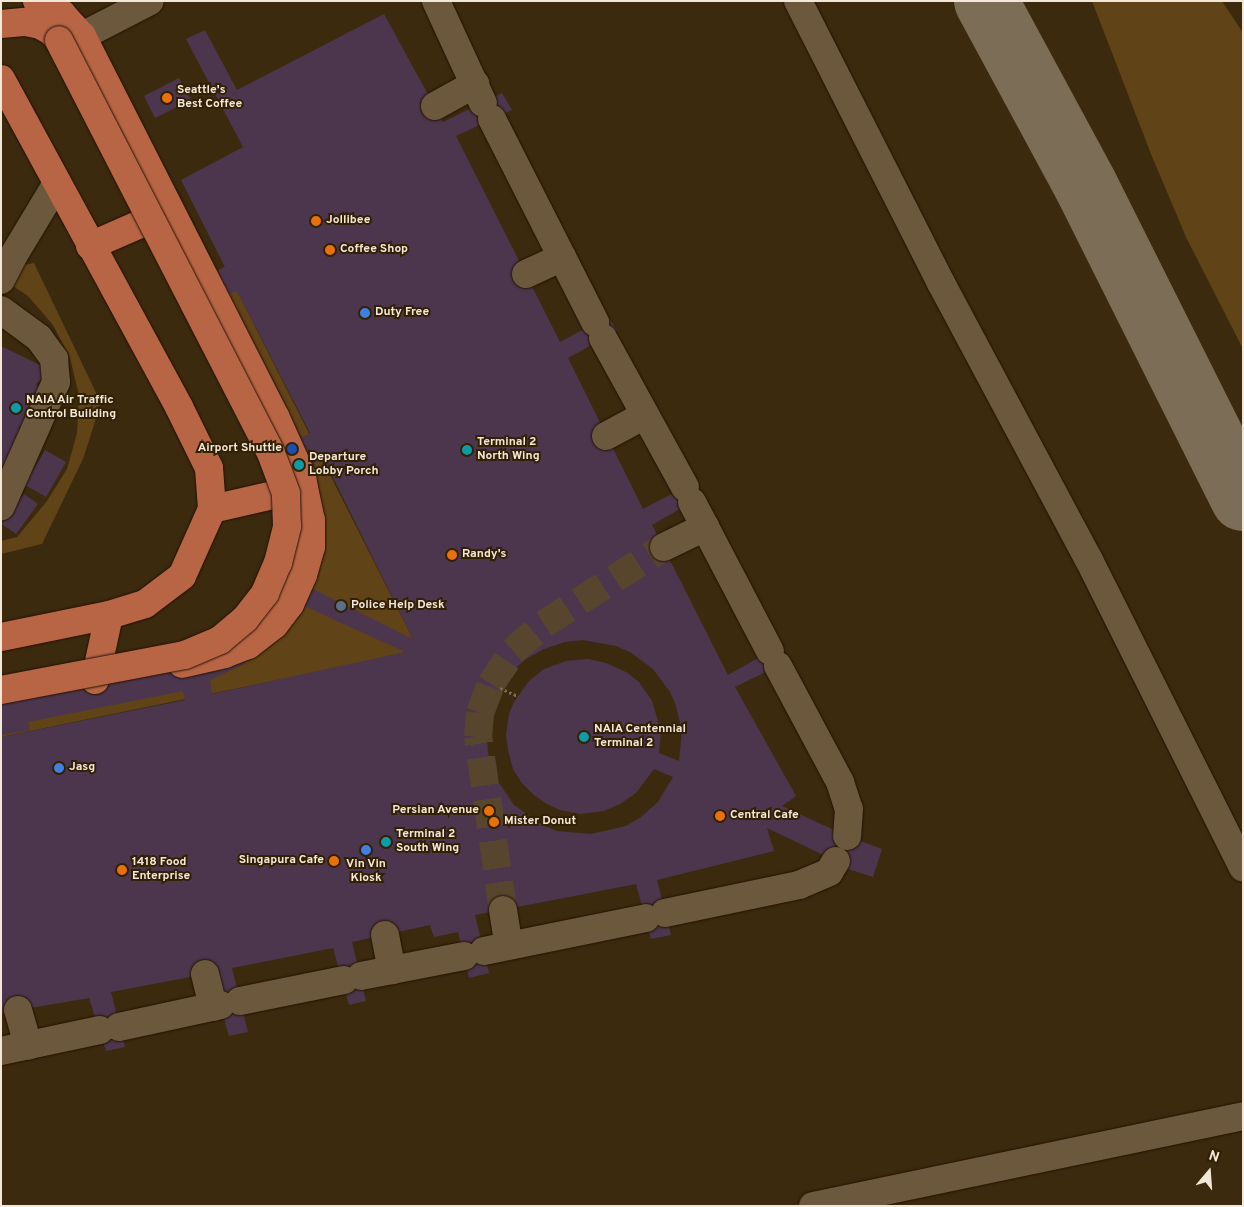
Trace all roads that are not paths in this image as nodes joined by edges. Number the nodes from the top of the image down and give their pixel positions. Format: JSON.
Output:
{"nodes":[{"id":1,"x":37,"y":1,"type":"edge"},
{"id":2,"x":150,"y":1,"type":"edge"},
{"id":3,"x":436,"y":1,"type":"edge"},
{"id":4,"x":798,"y":1,"type":"edge"},
{"id":5,"x":1,"y":24,"type":"edge"},
{"id":6,"x":82,"y":36,"type":"junction"},
{"id":7,"x":1,"y":79,"type":"edge"},
{"id":8,"x":483,"y":102,"type":"junction"},
{"id":9,"x":434,"y":106,"type":"dead end"},
{"id":10,"x":57,"y":183,"type":"junction"},
{"id":11,"x":170,"y":211,"type":"junction"},
{"id":12,"x":90,"y":246,"type":"junction"},
{"id":13,"x":562,"y":257,"type":"junction"},
{"id":14,"x":526,"y":274,"type":"dead end"},
{"id":15,"x":1,"y":280,"type":"edge"},
{"id":16,"x":1,"y":310,"type":"edge"},
{"id":17,"x":645,"y":415,"type":"junction"},
{"id":18,"x":606,"y":436,"type":"dead end"},
{"id":19,"x":304,"y":488,"type":"junction"},
{"id":20,"x":1,"y":506,"type":"edge"},
{"id":21,"x":212,"y":509,"type":"junction"},
{"id":22,"x":705,"y":527,"type":"junction"},
{"id":23,"x":664,"y":547,"type":"tunnel mouth"},
{"id":24,"x":109,"y":615,"type":"junction"},
{"id":25,"x":1,"y":636,"type":"edge"},
{"id":26,"x":95,"y":680,"type":"junction"},
{"id":27,"x":1,"y":690,"type":"edge"},
{"id":28,"x":1,"y":698,"type":"edge"},
{"id":29,"x":847,"y":836,"type":"dead end"},
{"id":30,"x":836,"y":861,"type":"dead end"},
{"id":31,"x":1243,"y":868,"type":"edge"},
{"id":32,"x":503,"y":910,"type":"tunnel mouth"},
{"id":33,"x":385,"y":935,"type":"dead end"},
{"id":34,"x":486,"y":951,"type":"junction"},
{"id":35,"x":392,"y":970,"type":"junction"},
{"id":36,"x":205,"y":974,"type":"dead end"},
{"id":37,"x":225,"y":1004,"type":"junction"},
{"id":38,"x":18,"y":1010,"type":"dead end"},
{"id":39,"x":28,"y":1046,"type":"junction"},
{"id":40,"x":1,"y":1051,"type":"edge"},
{"id":41,"x":1243,"y":1116,"type":"edge"},
{"id":42,"x":813,"y":1206,"type":"edge"}],
"edges":[{"from":1,"to":6,"type":"main road"},
{"from":2,"to":6,"type":"lane"},
{"from":3,"to":8,"type":"lane"},
{"from":4,"to":31,"type":"lane"},
{"from":5,"to":27,"type":"main road","bridge":true},
{"from":6,"to":11,"type":"main road"},
{"from":7,"to":10,"type":"main road"},
{"from":8,"to":9,"type":"lane"},
{"from":8,"to":13,"type":"lane"},
{"from":10,"to":12,"type":"main road"},
{"from":10,"to":15,"type":"lane"},
{"from":11,"to":12,"type":"main road"},
{"from":11,"to":19,"type":"main road"},
{"from":12,"to":21,"type":"main road"},
{"from":13,"to":14,"type":"lane"},
{"from":13,"to":17,"type":"lane"},
{"from":16,"to":20,"type":"lane"},
{"from":17,"to":18,"type":"lane"},
{"from":17,"to":22,"type":"lane"},
{"from":19,"to":21,"type":"main road"},
{"from":19,"to":26,"type":"main road"},
{"from":21,"to":24,"type":"main road"},
{"from":22,"to":23,"type":"lane"},
{"from":22,"to":29,"type":"lane"},
{"from":24,"to":25,"type":"main road"},
{"from":24,"to":26,"type":"main road"},
{"from":26,"to":28,"type":"main road"},
{"from":30,"to":34,"type":"lane"},
{"from":32,"to":34,"type":"lane"},
{"from":33,"to":35,"type":"lane"},
{"from":34,"to":35,"type":"lane"},
{"from":35,"to":37,"type":"lane"},
{"from":36,"to":37,"type":"lane"},
{"from":37,"to":39,"type":"lane"},
{"from":38,"to":39,"type":"lane"},
{"from":39,"to":40,"type":"lane"},
{"from":41,"to":42,"type":"lane"}]}
